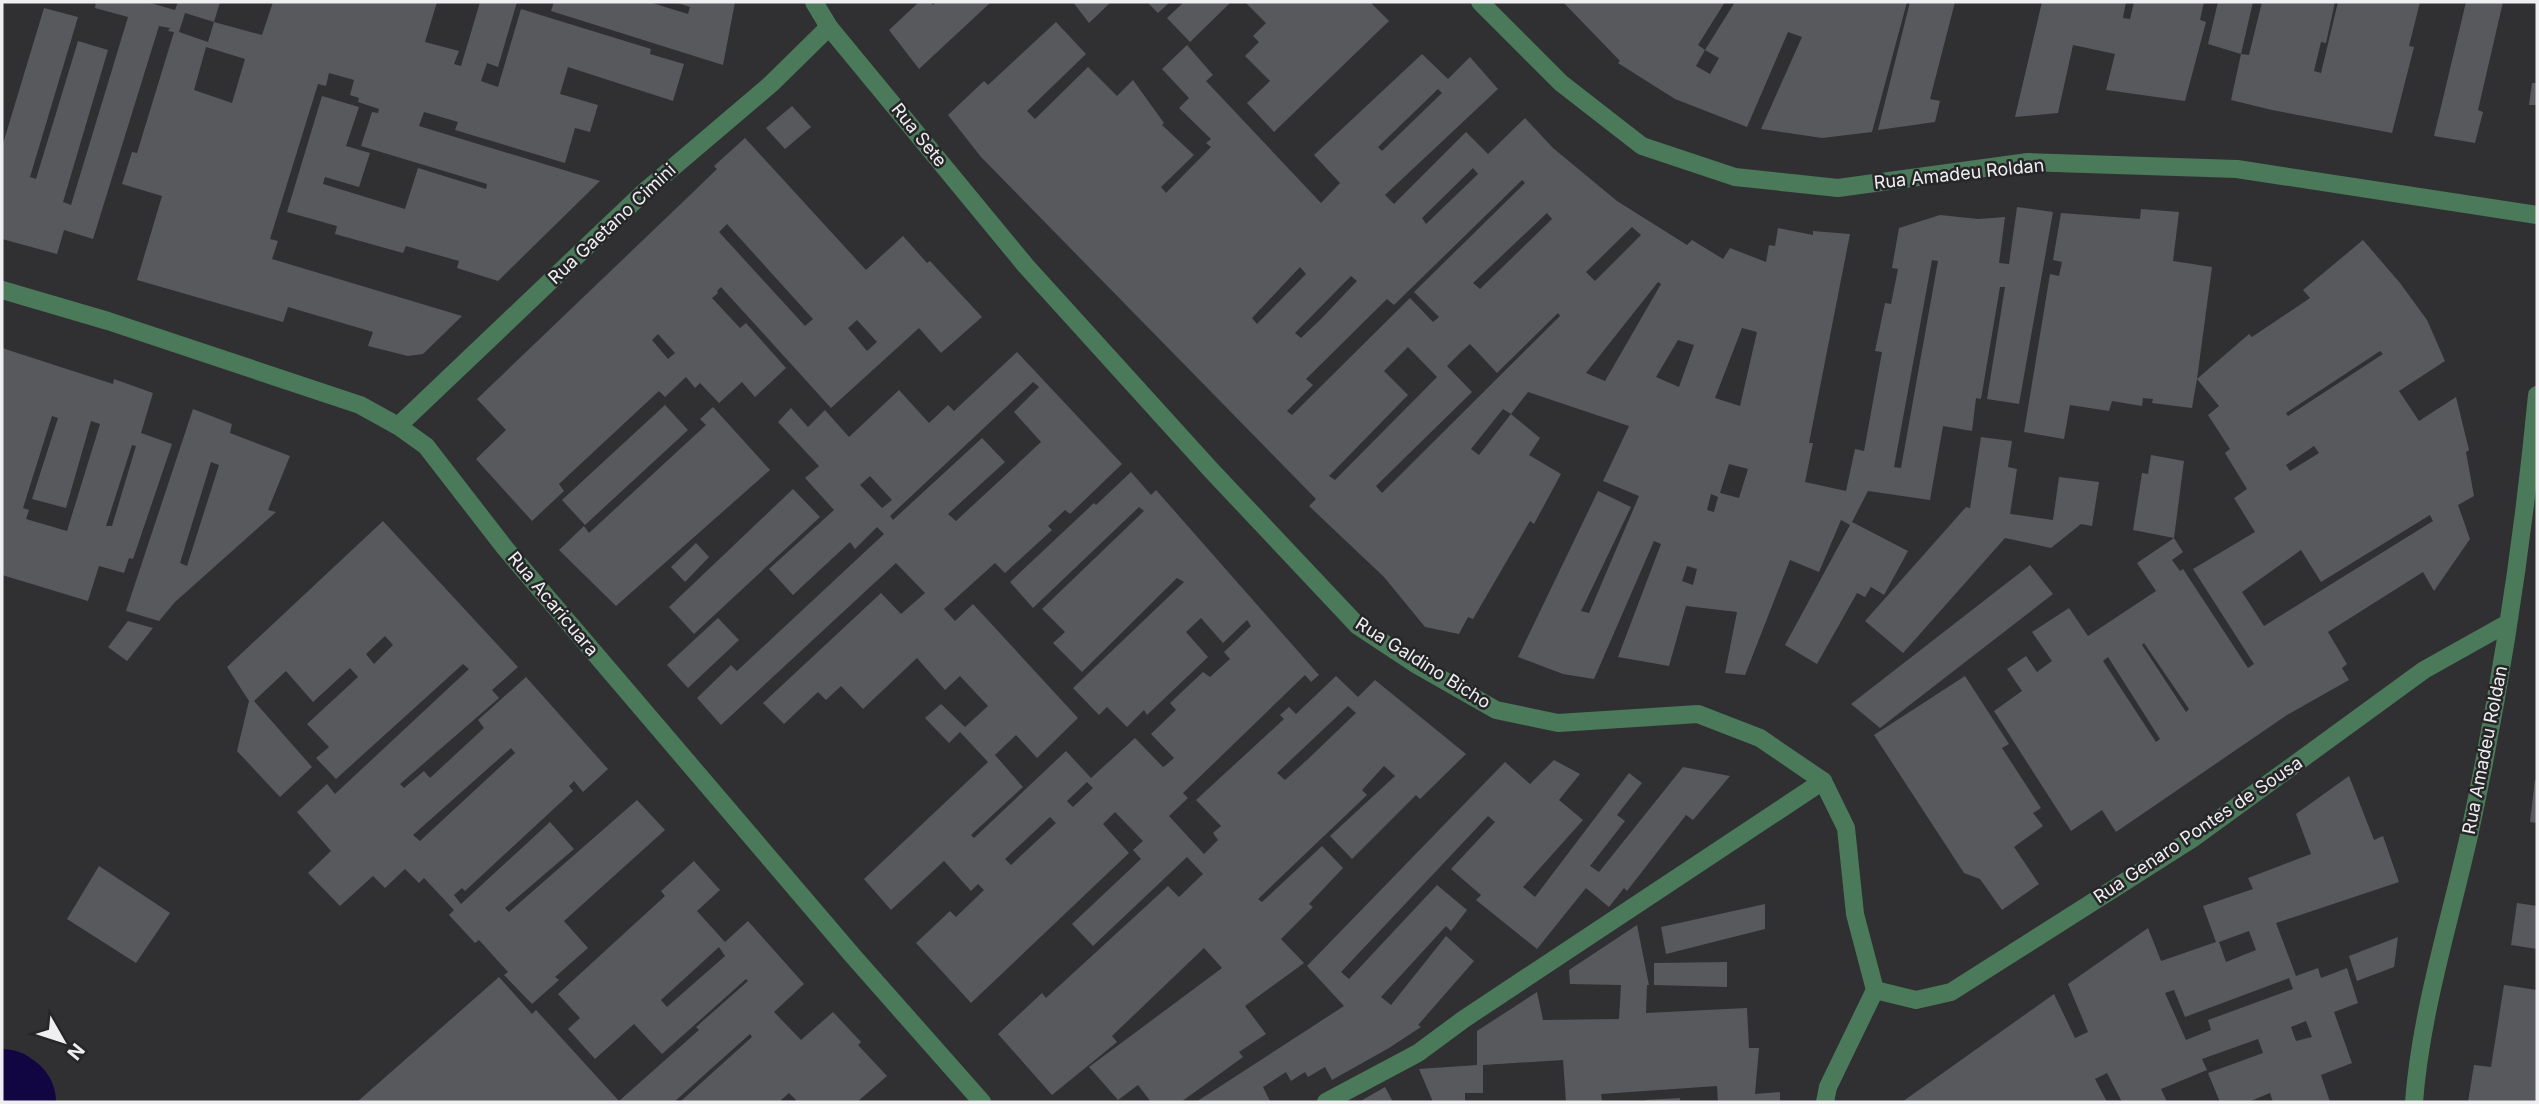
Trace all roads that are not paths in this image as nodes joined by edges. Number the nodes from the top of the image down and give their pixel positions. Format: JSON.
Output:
{"nodes":[{"id":1,"x":814,"y":2,"type":"edge"},
{"id":2,"x":1480,"y":2,"type":"edge"},
{"id":3,"x":830,"y":27,"type":"junction"},
{"id":4,"x":2537,"y":215,"type":"edge"},
{"id":5,"x":1026,"y":266,"type":"joint"},
{"id":6,"x":2,"y":290,"type":"edge"},
{"id":7,"x":2537,"y":395,"type":"edge"},
{"id":8,"x":398,"y":426,"type":"junction"},
{"id":9,"x":2508,"y":623,"type":"junction"},
{"id":10,"x":1823,"y":781,"type":"junction"},
{"id":11,"x":1875,"y":990,"type":"junction"},
{"id":12,"x":982,"y":1102,"type":"edge"},
{"id":13,"x":1326,"y":1102,"type":"edge"},
{"id":14,"x":1825,"y":1102,"type":"edge"},
{"id":15,"x":2414,"y":1102,"type":"edge"}],
"edges":[{"from":1,"to":3,"type":"street","name":"Rua Sete"},
{"from":2,"to":4,"type":"street","name":"Rua Amadeu Roldan"},
{"from":3,"to":5,"type":"street","name":"Rua Sete"},
{"from":3,"to":8,"type":"street","name":"Rua Gaetano Cimini"},
{"from":5,"to":10,"type":"street","name":"Rua Galdino Bicho"},
{"from":6,"to":8,"type":"street","name":"Rua Acaricuara"},
{"from":7,"to":9,"type":"street","name":"Rua Amadeu Roldan"},
{"from":8,"to":12,"type":"street","name":"Rua Acaricuara"},
{"from":9,"to":11,"type":"street","name":"Rua Genaro Pontes de Sousa"},
{"from":9,"to":15,"type":"street","name":"Rua Amadeu Roldan"},
{"from":10,"to":11,"type":"street","name":"Rua Galdino Bicho"},
{"from":10,"to":13,"type":"street"},
{"from":11,"to":14,"type":"street"}]}
